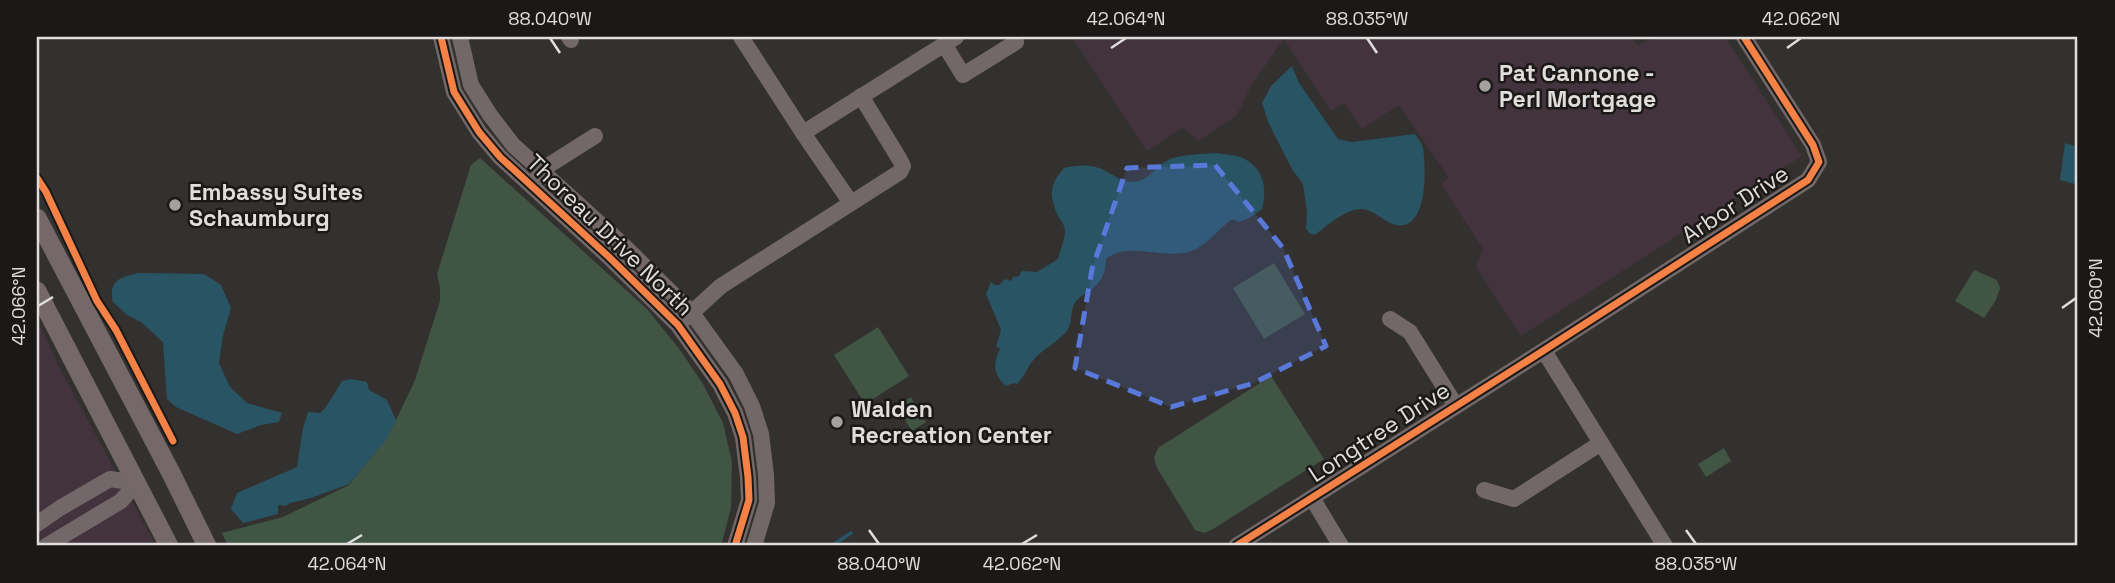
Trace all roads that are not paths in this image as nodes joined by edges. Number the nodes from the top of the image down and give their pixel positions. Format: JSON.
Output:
{"nodes":[{"id":1,"x":441,"y":37,"type":"edge"},
{"id":2,"x":460,"y":37,"type":"edge"},
{"id":3,"x":741,"y":37,"type":"edge"},
{"id":4,"x":1013,"y":37,"type":"edge"},
{"id":5,"x":1744,"y":37,"type":"edge"},
{"id":6,"x":950,"y":41,"type":"edge"},
{"id":7,"x":861,"y":96,"type":"junction"},
{"id":8,"x":803,"y":133,"type":"junction"},
{"id":9,"x":595,"y":136,"type":"dead end"},
{"id":10,"x":543,"y":172,"type":"junction"},
{"id":11,"x":530,"y":185,"type":"junction"},
{"id":12,"x":851,"y":203,"type":"junction"},
{"id":13,"x":37,"y":218,"type":"edge"},
{"id":14,"x":37,"y":291,"type":"edge"},
{"id":15,"x":692,"y":313,"type":"junction"},
{"id":16,"x":1390,"y":320,"type":"dead end"},
{"id":17,"x":678,"y":325,"type":"junction"},
{"id":18,"x":1544,"y":351,"type":"junction"},
{"id":19,"x":1456,"y":406,"type":"junction"},
{"id":20,"x":1601,"y":443,"type":"junction"},
{"id":21,"x":137,"y":483,"type":"junction"},
{"id":22,"x":1484,"y":490,"type":"dead end"},
{"id":23,"x":1312,"y":498,"type":"junction"},
{"id":24,"x":37,"y":524,"type":"edge"},
{"id":25,"x":46,"y":546,"type":"edge"},
{"id":26,"x":170,"y":546,"type":"edge"},
{"id":27,"x":207,"y":546,"type":"edge"},
{"id":28,"x":735,"y":546,"type":"edge"},
{"id":29,"x":754,"y":546,"type":"edge"},
{"id":30,"x":1236,"y":546,"type":"edge"},
{"id":31,"x":1341,"y":546,"type":"edge"},
{"id":32,"x":1665,"y":546,"type":"edge"}],
"edges":[{"from":1,"to":11,"type":"street","name":"Thoreau Drive North"},
{"from":2,"to":10,"type":"street","name":"Thoreau Drive North"},
{"from":3,"to":8,"type":"street"},
{"from":4,"to":6,"type":"street"},
{"from":5,"to":18,"type":"street","name":"Arbor Drive"},
{"from":6,"to":7,"type":"street"},
{"from":7,"to":8,"type":"street"},
{"from":7,"to":12,"type":"street"},
{"from":8,"to":12,"type":"street"},
{"from":9,"to":10,"type":"street"},
{"from":10,"to":11,"type":"street"},
{"from":10,"to":15,"type":"street","name":"Thoreau Drive North"},
{"from":11,"to":17,"type":"street","name":"Thoreau Drive North"},
{"from":12,"to":15,"type":"street"},
{"from":13,"to":27,"type":"main road"},
{"from":14,"to":21,"type":"main road"},
{"from":15,"to":17,"type":"street"},
{"from":15,"to":29,"type":"street","name":"Thoreau Drive North"},
{"from":16,"to":19,"type":"street"},
{"from":17,"to":28,"type":"street","name":"Thoreau Drive North"},
{"from":18,"to":19,"type":"street","name":"Longtree Drive"},
{"from":18,"to":20,"type":"street"},
{"from":19,"to":23,"type":"street","name":"Longtree Drive"},
{"from":20,"to":22,"type":"street"},
{"from":20,"to":32,"type":"street"},
{"from":21,"to":24,"type":"street"},
{"from":21,"to":25,"type":"street"},
{"from":21,"to":26,"type":"main road"},
{"from":23,"to":30,"type":"street","name":"Longtree Drive"},
{"from":23,"to":31,"type":"street"}]}
